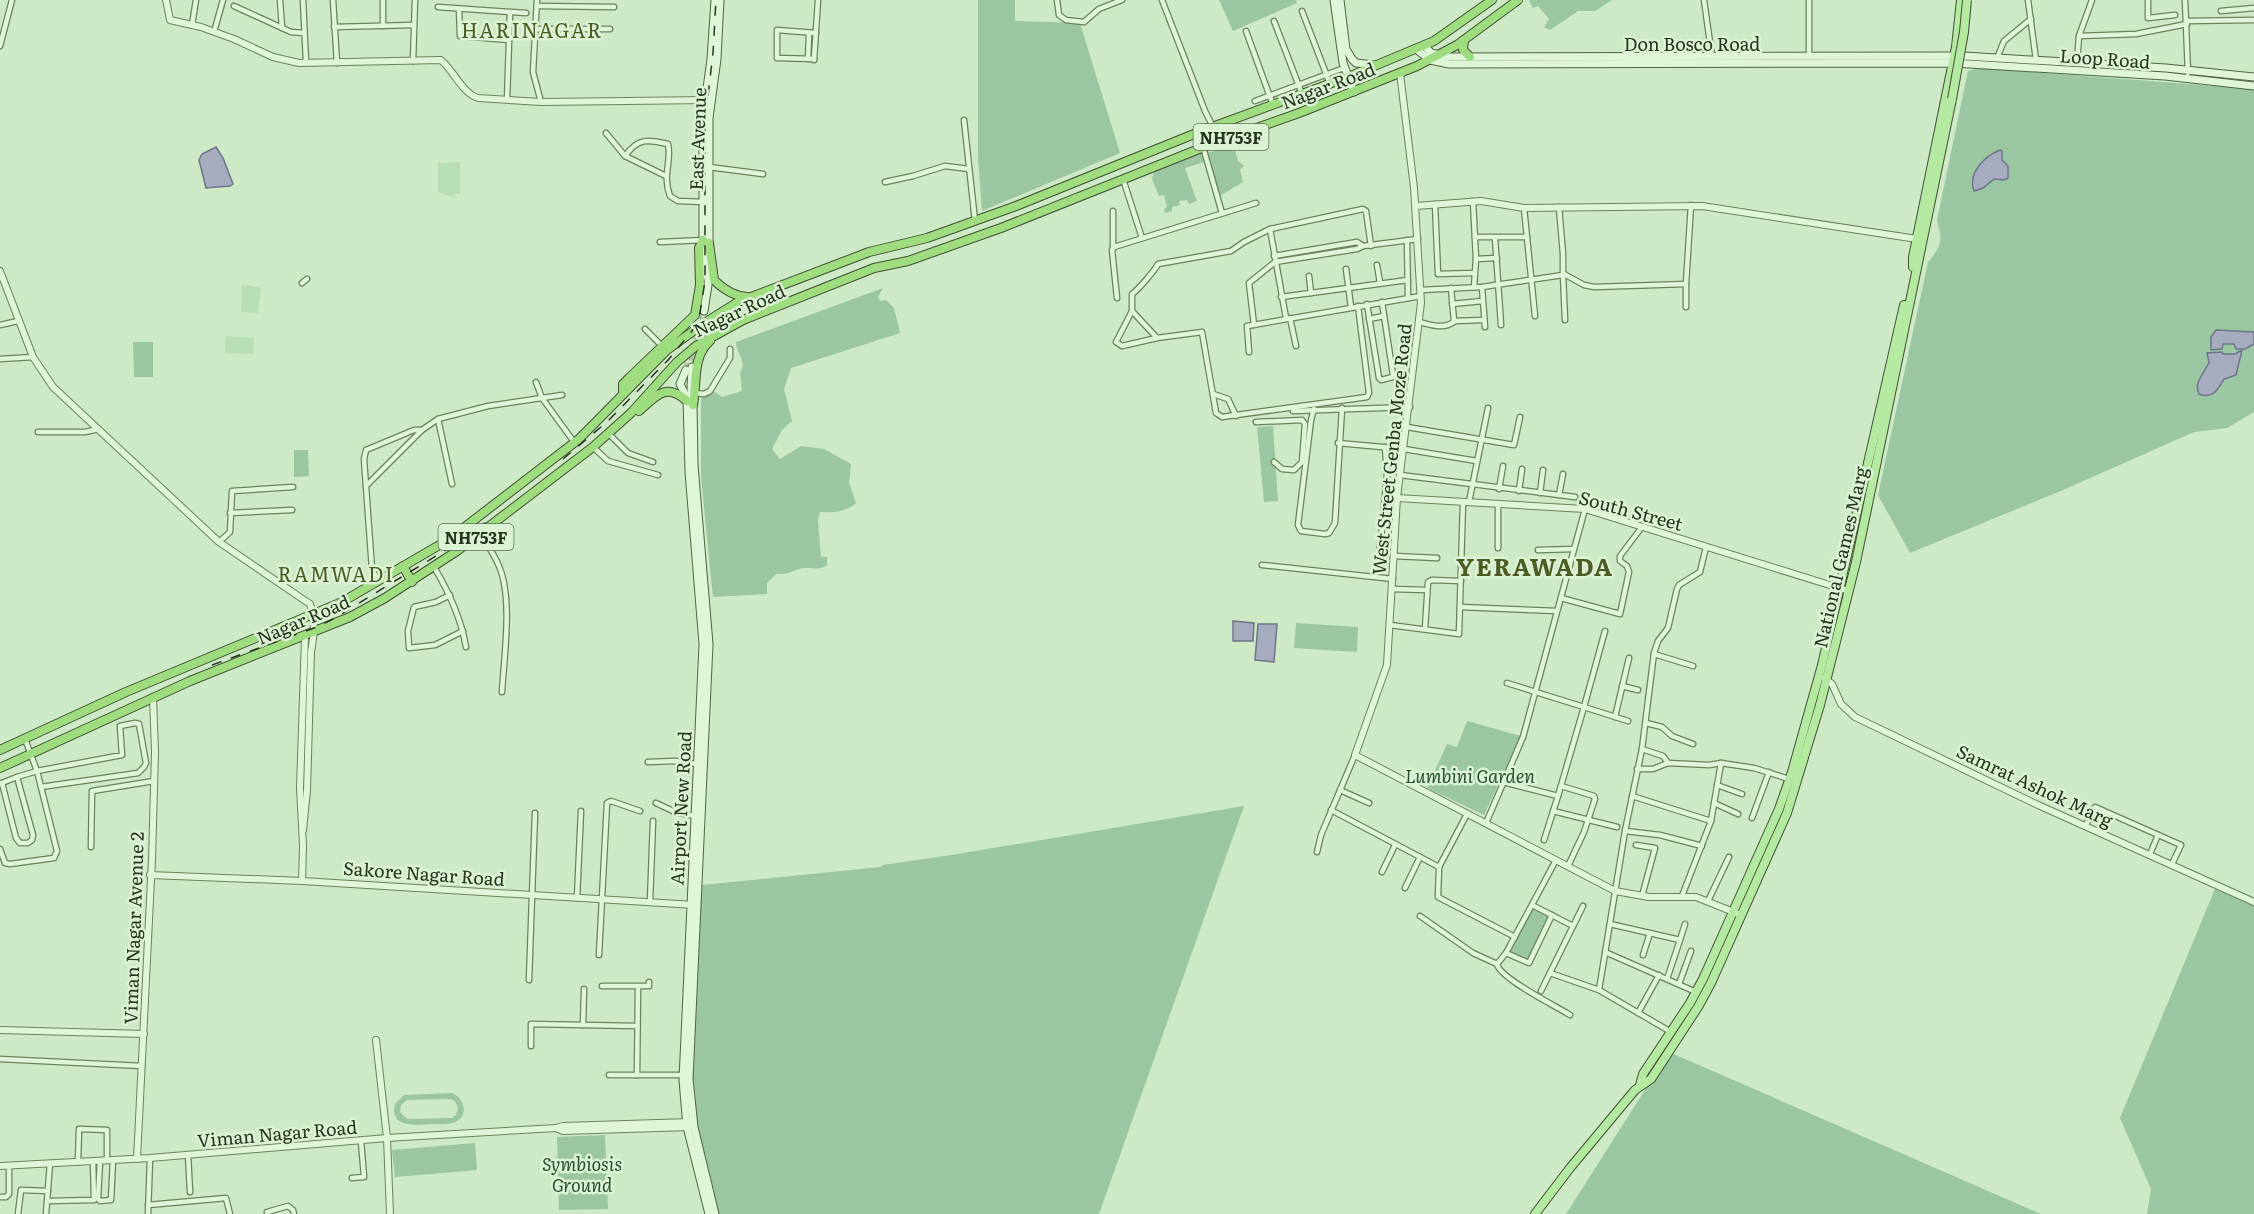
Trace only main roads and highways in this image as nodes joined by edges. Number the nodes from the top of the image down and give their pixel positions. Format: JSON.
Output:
{"nodes":[{"id":1,"x":715,"y":0,"type":"edge"},
{"id":2,"x":720,"y":0,"type":"edge"},
{"id":3,"x":1334,"y":0,"type":"edge"},
{"id":4,"x":1340,"y":0,"type":"edge"},
{"id":5,"x":1492,"y":0,"type":"edge"},
{"id":6,"x":1518,"y":0,"type":"edge"},
{"id":7,"x":1965,"y":0,"type":"edge"},
{"id":8,"x":1464,"y":40,"type":"junction"},
{"id":9,"x":1420,"y":47,"type":"junction"},
{"id":10,"x":1439,"y":56,"type":"junction"},
{"id":11,"x":1470,"y":57,"type":"junction"},
{"id":12,"x":1430,"y":60,"type":"junction"},
{"id":13,"x":1958,"y":60,"type":"junction"},
{"id":14,"x":1381,"y":64,"type":"junction"},
{"id":15,"x":1348,"y":77,"type":"junction"},
{"id":16,"x":2254,"y":77,"type":"edge"},
{"id":17,"x":2254,"y":86,"type":"edge"},
{"id":18,"x":1354,"y":92,"type":"junction"},
{"id":19,"x":708,"y":100,"type":"junction"},
{"id":20,"x":706,"y":202,"type":"junction"},
{"id":21,"x":944,"y":232,"type":"junction"},
{"id":22,"x":932,"y":236,"type":"junction"},
{"id":23,"x":707,"y":241,"type":"junction"},
{"id":24,"x":948,"y":247,"type":"junction"},
{"id":25,"x":937,"y":251,"type":"junction"},
{"id":26,"x":1916,"y":264,"type":"junction"},
{"id":27,"x":750,"y":297,"type":"junction"},
{"id":28,"x":702,"y":311,"type":"tunnel mouth"},
{"id":29,"x":720,"y":332,"type":"junction"},
{"id":30,"x":665,"y":348,"type":"junction"},
{"id":31,"x":690,"y":403,"type":"junction"},
{"id":32,"x":627,"y":417,"type":"junction"},
{"id":33,"x":403,"y":566,"type":"junction"},
{"id":34,"x":412,"y":582,"type":"junction"},
{"id":35,"x":53,"y":726,"type":"junction"},
{"id":36,"x":59,"y":741,"type":"junction"},
{"id":37,"x":0,"y":750,"type":"edge"},
{"id":38,"x":0,"y":768,"type":"edge"},
{"id":39,"x":693,"y":905,"type":"junction"},
{"id":40,"x":690,"y":1124,"type":"junction"},
{"id":41,"x":709,"y":1214,"type":"edge"},
{"id":42,"x":715,"y":1214,"type":"edge"},
{"id":43,"x":1535,"y":1214,"type":"edge"}],
"edges":[{"from":1,"to":19,"type":"main road","name":"East Avenue"},
{"from":2,"to":19,"type":"main road","name":"East Avenue"},
{"from":3,"to":15,"type":"main road"},
{"from":4,"to":14,"type":"main road"},
{"from":5,"to":9,"type":"highway","name":"Nagar Road","number":"NH753F"},
{"from":6,"to":8,"type":"highway","name":"Nagar Road","number":"NH753F"},
{"from":7,"to":13,"type":"main road","name":"National Games Marg"},
{"from":7,"to":26,"type":"main road","bridge":true},
{"from":8,"to":10,"type":"highway","name":"Nagar Road","number":"NH753F"},
{"from":8,"to":11,"type":"highway"},
{"from":9,"to":10,"type":"main road"},
{"from":9,"to":12,"type":"main road"},
{"from":9,"to":14,"type":"highway","name":"Nagar Road","number":"NH753F"},
{"from":10,"to":11,"type":"main road","name":"Don Bosco Road"},
{"from":10,"to":12,"type":"highway","name":"Nagar Road","number":"NH753F"},
{"from":11,"to":13,"type":"main road","name":"Don Bosco Road"},
{"from":12,"to":13,"type":"main road","name":"Don Bosco Road"},
{"from":12,"to":18,"type":"highway","name":"Nagar Road","number":"NH753F"},
{"from":13,"to":16,"type":"main road","name":"Loop Road"},
{"from":13,"to":17,"type":"main road","name":"Loop Road"},
{"from":13,"to":26,"type":"main road","name":"National Games Marg"},
{"from":13,"to":26,"type":"main road","name":"National Games Marg"},
{"from":14,"to":15,"type":"highway","name":"Nagar Road","number":"NH753F"},
{"from":15,"to":18,"type":"main road"},
{"from":15,"to":21,"type":"highway","name":"Nagar Road","number":"NH753F"},
{"from":18,"to":24,"type":"highway","name":"Nagar Road","number":"NH753F"},
{"from":19,"to":20,"type":"main road","name":"East Avenue"},
{"from":19,"to":20,"type":"main road","name":"East Avenue"},
{"from":20,"to":23,"type":"main road","name":"East Avenue"},
{"from":21,"to":22,"type":"highway","name":"Nagar Road","number":"NH753F"},
{"from":21,"to":24,"type":"highway"},
{"from":22,"to":25,"type":"highway"},
{"from":22,"to":27,"type":"highway","name":"Nagar Road","number":"NH753F"},
{"from":23,"to":27,"type":"highway"},
{"from":23,"to":28,"type":"main road","name":"East Avenue"},
{"from":23,"to":30,"type":"highway"},
{"from":24,"to":25,"type":"highway","name":"Nagar Road","number":"NH753F"},
{"from":25,"to":29,"type":"highway","name":"Nagar Road","number":"NH753F"},
{"from":26,"to":43,"type":"main road","name":"National Games Marg"},
{"from":27,"to":30,"type":"highway","name":"Nagar Road","number":"NH753F"},
{"from":29,"to":31,"type":"highway"},
{"from":29,"to":32,"type":"highway","name":"Nagar Road","number":"NH753F"},
{"from":30,"to":33,"type":"highway","name":"Nagar Road","number":"NH753F"},
{"from":31,"to":31,"type":"main road"},
{"from":31,"to":32,"type":"highway"},
{"from":31,"to":39,"type":"main road","name":"Airport New Road"},
{"from":31,"to":39,"type":"main road","name":"Airport New Road"},
{"from":32,"to":34,"type":"highway","name":"Nagar Road","number":"NH753F"},
{"from":33,"to":34,"type":"highway"},
{"from":33,"to":35,"type":"highway","name":"Nagar Road","number":"NH753F"},
{"from":34,"to":36,"type":"highway","name":"Nagar Road","number":"NH753F"},
{"from":35,"to":36,"type":"highway"},
{"from":35,"to":37,"type":"highway","name":"Nagar Road","number":"NH753F"},
{"from":36,"to":38,"type":"highway","name":"Nagar Road","number":"NH753F"},
{"from":39,"to":40,"type":"main road","name":"Airport New Road"},
{"from":39,"to":40,"type":"main road","name":"Airport New Road"},
{"from":40,"to":41,"type":"main road","name":"Airport New Road"},
{"from":40,"to":42,"type":"main road","name":"Airport New Road"}]}
